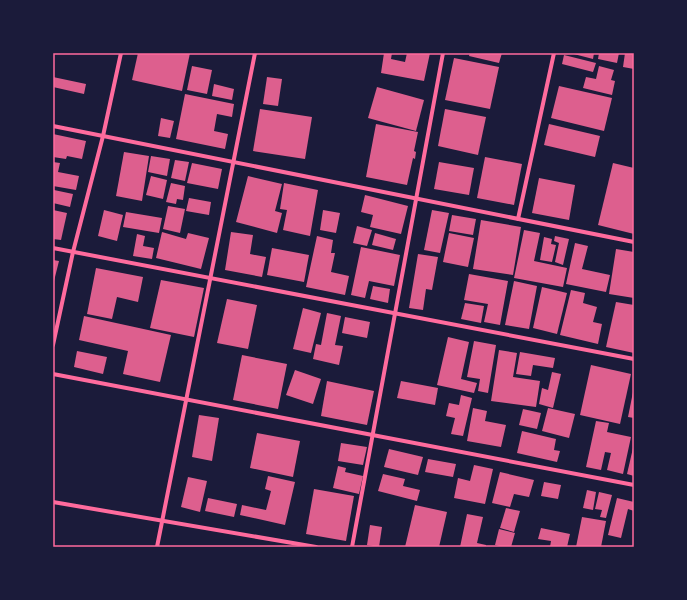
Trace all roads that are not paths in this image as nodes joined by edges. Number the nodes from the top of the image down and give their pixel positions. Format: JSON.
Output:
{"nodes":[{"id":1,"x":121,"y":53,"type":"edge"},
{"id":2,"x":255,"y":53,"type":"edge"},
{"id":3,"x":443,"y":53,"type":"edge"},
{"id":4,"x":554,"y":53,"type":"edge"},
{"id":5,"x":53,"y":126,"type":"edge"},
{"id":6,"x":103,"y":136,"type":"junction"},
{"id":7,"x":233,"y":161,"type":"junction"},
{"id":8,"x":416,"y":198,"type":"junction"},
{"id":9,"x":518,"y":219,"type":"junction"},
{"id":10,"x":634,"y":242,"type":"edge"},
{"id":11,"x":53,"y":248,"type":"edge"},
{"id":12,"x":73,"y":252,"type":"junction"},
{"id":13,"x":210,"y":278,"type":"junction"},
{"id":14,"x":395,"y":314,"type":"junction"},
{"id":15,"x":53,"y":345,"type":"edge"},
{"id":16,"x":634,"y":359,"type":"edge"},
{"id":17,"x":53,"y":374,"type":"edge"},
{"id":18,"x":186,"y":400,"type":"junction"},
{"id":19,"x":372,"y":436,"type":"junction"},
{"id":20,"x":634,"y":485,"type":"edge"},
{"id":21,"x":53,"y":502,"type":"edge"},
{"id":22,"x":162,"y":521,"type":"junction"},
{"id":23,"x":157,"y":547,"type":"edge"},
{"id":24,"x":316,"y":547,"type":"edge"},
{"id":25,"x":352,"y":547,"type":"edge"}],
"edges":[{"from":1,"to":6,"type":"street"},
{"from":2,"to":7,"type":"street"},
{"from":3,"to":8,"type":"street"},
{"from":4,"to":9,"type":"street"},
{"from":5,"to":6,"type":"street"},
{"from":6,"to":7,"type":"street"},
{"from":6,"to":12,"type":"street"},
{"from":7,"to":8,"type":"street"},
{"from":7,"to":13,"type":"street"},
{"from":8,"to":9,"type":"street"},
{"from":8,"to":14,"type":"street"},
{"from":9,"to":10,"type":"street"},
{"from":11,"to":12,"type":"street"},
{"from":12,"to":13,"type":"street"},
{"from":12,"to":15,"type":"street"},
{"from":13,"to":14,"type":"street"},
{"from":13,"to":18,"type":"street"},
{"from":14,"to":16,"type":"street"},
{"from":14,"to":19,"type":"street"},
{"from":17,"to":18,"type":"street"},
{"from":18,"to":19,"type":"street"},
{"from":18,"to":22,"type":"street"},
{"from":19,"to":20,"type":"street"},
{"from":19,"to":25,"type":"street"},
{"from":21,"to":22,"type":"street"},
{"from":22,"to":23,"type":"street"},
{"from":22,"to":24,"type":"street"}]}
